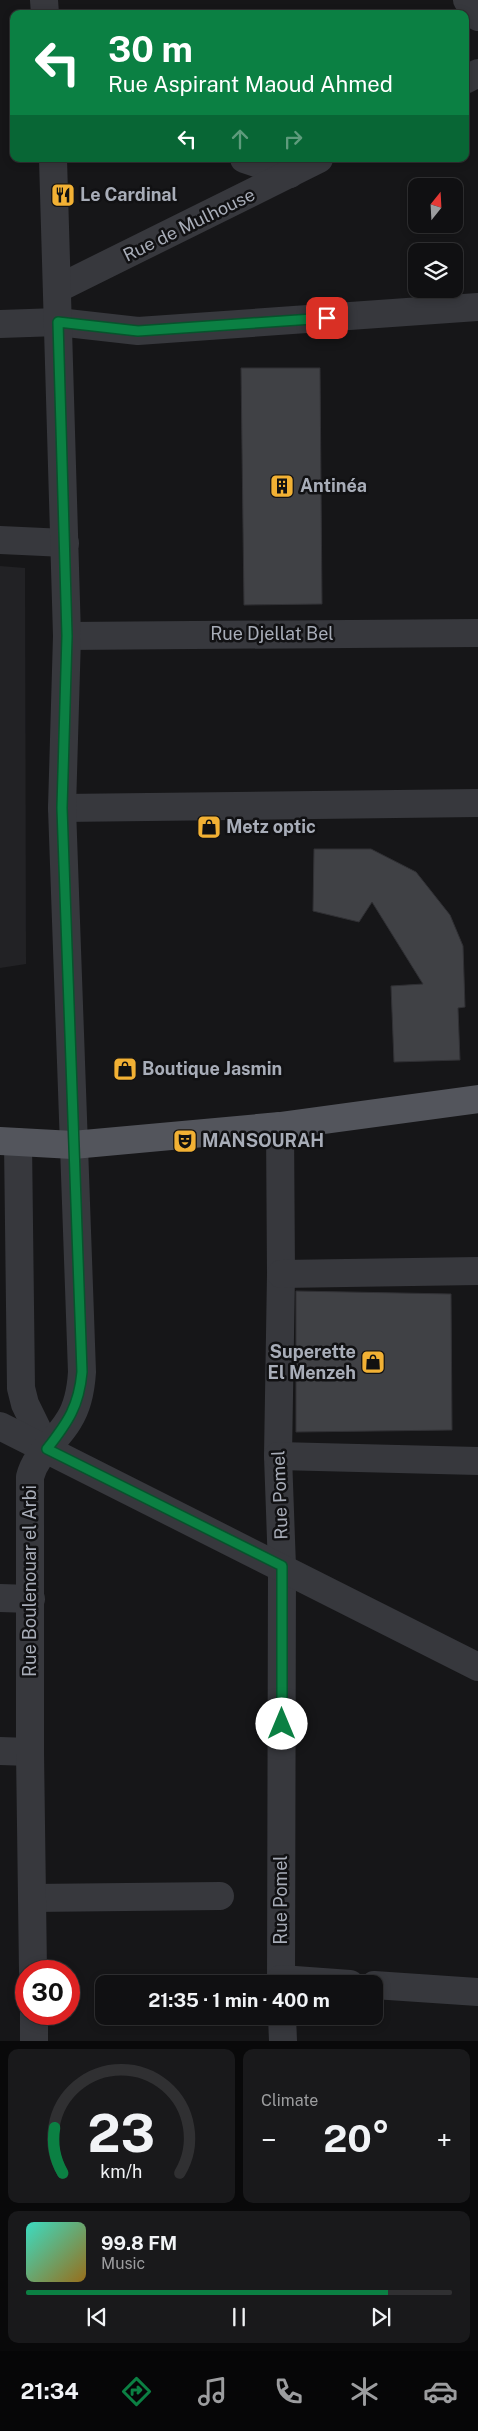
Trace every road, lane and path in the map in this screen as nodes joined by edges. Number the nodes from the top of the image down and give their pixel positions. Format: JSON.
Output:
{"nodes":[{"id":1,"x":467,"y":0,"type":"edge"},
{"id":2,"x":478,"y":17,"type":"edge"},
{"id":3,"x":52,"y":162,"type":"edge"},
{"id":4,"x":253,"y":162,"type":"edge"},
{"id":5,"x":313,"y":162,"type":"edge"},
{"id":6,"x":290,"y":174,"type":"junction"},
{"id":7,"x":57,"y":289,"type":"junction"},
{"id":8,"x":478,"y":307,"type":"edge"},
{"id":9,"x":58,"y":322,"type":"junction"},
{"id":10,"x":0,"y":324,"type":"edge"},
{"id":11,"x":0,"y":540,"type":"edge"},
{"id":12,"x":65,"y":543,"type":"junction"},
{"id":13,"x":478,"y":633,"type":"edge"},
{"id":14,"x":67,"y":636,"type":"junction"},
{"id":15,"x":478,"y":803,"type":"edge"},
{"id":16,"x":62,"y":808,"type":"junction"},
{"id":17,"x":478,"y":1099,"type":"edge"},
{"id":18,"x":280,"y":1126,"type":"junction"},
{"id":19,"x":9,"y":1142,"type":"edge"},
{"id":20,"x":73,"y":1145,"type":"junction"},
{"id":21,"x":478,"y":1272,"type":"edge"},
{"id":22,"x":281,"y":1274,"type":"junction"},
{"id":23,"x":0,"y":1426,"type":"edge"},
{"id":24,"x":47,"y":1449,"type":"junction"},
{"id":25,"x":0,"y":1450,"type":"edge"},
{"id":26,"x":278,"y":1456,"type":"junction"},
{"id":27,"x":478,"y":1461,"type":"edge"},
{"id":28,"x":282,"y":1566,"type":"junction"},
{"id":29,"x":0,"y":1598,"type":"edge"},
{"id":30,"x":31,"y":1599,"type":"junction"},
{"id":31,"x":478,"y":1667,"type":"edge"},
{"id":32,"x":0,"y":1751,"type":"edge"},
{"id":33,"x":30,"y":1752,"type":"junction"},
{"id":34,"x":220,"y":1896,"type":"dead end"},
{"id":35,"x":32,"y":1898,"type":"junction"},
{"id":36,"x":33,"y":1960,"type":"edge"},
{"id":37,"x":281,"y":1975,"type":"edge"},
{"id":38,"x":383,"y":1986,"type":"edge"},
{"id":39,"x":478,"y":1992,"type":"edge"},
{"id":40,"x":34,"y":2025,"type":"edge"},
{"id":41,"x":282,"y":2025,"type":"edge"},
{"id":42,"x":34,"y":2041,"type":"edge"},
{"id":43,"x":283,"y":2041,"type":"edge"}],
"edges":[{"from":1,"to":2,"type":"street"},
{"from":3,"to":7,"type":"street","name":"Rue Boulenouar el Arbi"},
{"from":4,"to":6,"type":"street"},
{"from":5,"to":6,"type":"street","name":"Rue de Mulhouse"},
{"from":6,"to":7,"type":"street","name":"Rue de Mulhouse"},
{"from":7,"to":9,"type":"street","name":"Rue Boulenouar el Arbi"},
{"from":8,"to":9,"type":"street"},
{"from":9,"to":10,"type":"street"},
{"from":9,"to":12,"type":"street","name":"Rue Boulenouar el Arbi"},
{"from":11,"to":12,"type":"street"},
{"from":12,"to":14,"type":"street","name":"Rue Boulenouar el Arbi"},
{"from":13,"to":14,"type":"street","name":"Rue Djellat Bel"},
{"from":14,"to":16,"type":"street","name":"Rue Boulenouar el Arbi"},
{"from":15,"to":16,"type":"street"},
{"from":16,"to":20,"type":"street","name":"Rue Boulenouar el Arbi"},
{"from":17,"to":18,"type":"main road"},
{"from":18,"to":20,"type":"main road"},
{"from":18,"to":22,"type":"street","name":"Rue Pomel"},
{"from":19,"to":20,"type":"main road"},
{"from":19,"to":24,"type":"street"},
{"from":20,"to":24,"type":"street","name":"Rue Boulenouar el Arbi"},
{"from":21,"to":22,"type":"street"},
{"from":22,"to":26,"type":"street","name":"Rue Pomel"},
{"from":23,"to":24,"type":"street"},
{"from":24,"to":25,"type":"street"},
{"from":24,"to":28,"type":"street"},
{"from":24,"to":30,"type":"street","name":"Rue Boulenouar el Arbi"},
{"from":26,"to":27,"type":"street"},
{"from":26,"to":28,"type":"street","name":"Rue Pomel"},
{"from":28,"to":31,"type":"street"},
{"from":28,"to":37,"type":"street","name":"Rue Pomel"},
{"from":29,"to":30,"type":"street"},
{"from":30,"to":33,"type":"street","name":"Rue Boulenouar el Arbi"},
{"from":32,"to":33,"type":"street"},
{"from":33,"to":35,"type":"street","name":"Rue Boulenouar el Arbi"},
{"from":34,"to":35,"type":"street"},
{"from":35,"to":36,"type":"street","name":"Rue Boulenouar el Arbi"},
{"from":38,"to":39,"type":"street"},
{"from":40,"to":42,"type":"street"},
{"from":41,"to":43,"type":"street"}]}
